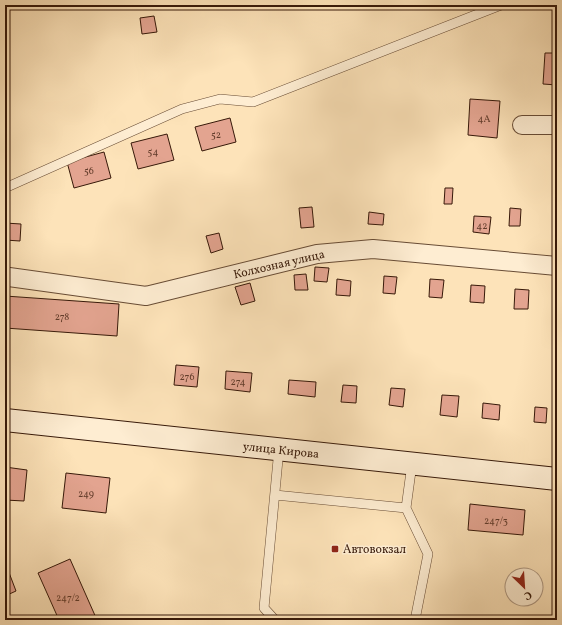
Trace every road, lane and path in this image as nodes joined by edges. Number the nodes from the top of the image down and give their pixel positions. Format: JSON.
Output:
{"nodes":[{"id":1,"x":501,"y":5,"type":"edge"},
{"id":2,"x":522,"y":125,"type":"dead end"},
{"id":3,"x":557,"y":125,"type":"edge"},
{"id":4,"x":5,"y":188,"type":"edge"},
{"id":5,"x":557,"y":266,"type":"edge"},
{"id":6,"x":5,"y":278,"type":"edge"},
{"id":7,"x":5,"y":420,"type":"edge"},
{"id":8,"x":279,"y":449,"type":"junction"},
{"id":9,"x":412,"y":464,"type":"junction"},
{"id":10,"x":557,"y":479,"type":"edge"},
{"id":11,"x":275,"y":495,"type":"junction"},
{"id":12,"x":406,"y":508,"type":"junction"},
{"id":13,"x":275,"y":620,"type":"edge"},
{"id":14,"x":416,"y":620,"type":"edge"}],
"edges":[{"from":1,"to":4,"type":"lane"},
{"from":2,"to":3,"type":"street"},
{"from":5,"to":6,"type":"street","name":"Колхозная улица"},
{"from":7,"to":8,"type":"main road","name":"улица Кирова"},
{"from":8,"to":9,"type":"main road","name":"улица Кирова"},
{"from":8,"to":11,"type":"lane"},
{"from":9,"to":10,"type":"main road","name":"улица Кирова"},
{"from":9,"to":12,"type":"lane"},
{"from":11,"to":12,"type":"lane"},
{"from":11,"to":13,"type":"lane"},
{"from":12,"to":14,"type":"lane"}]}
